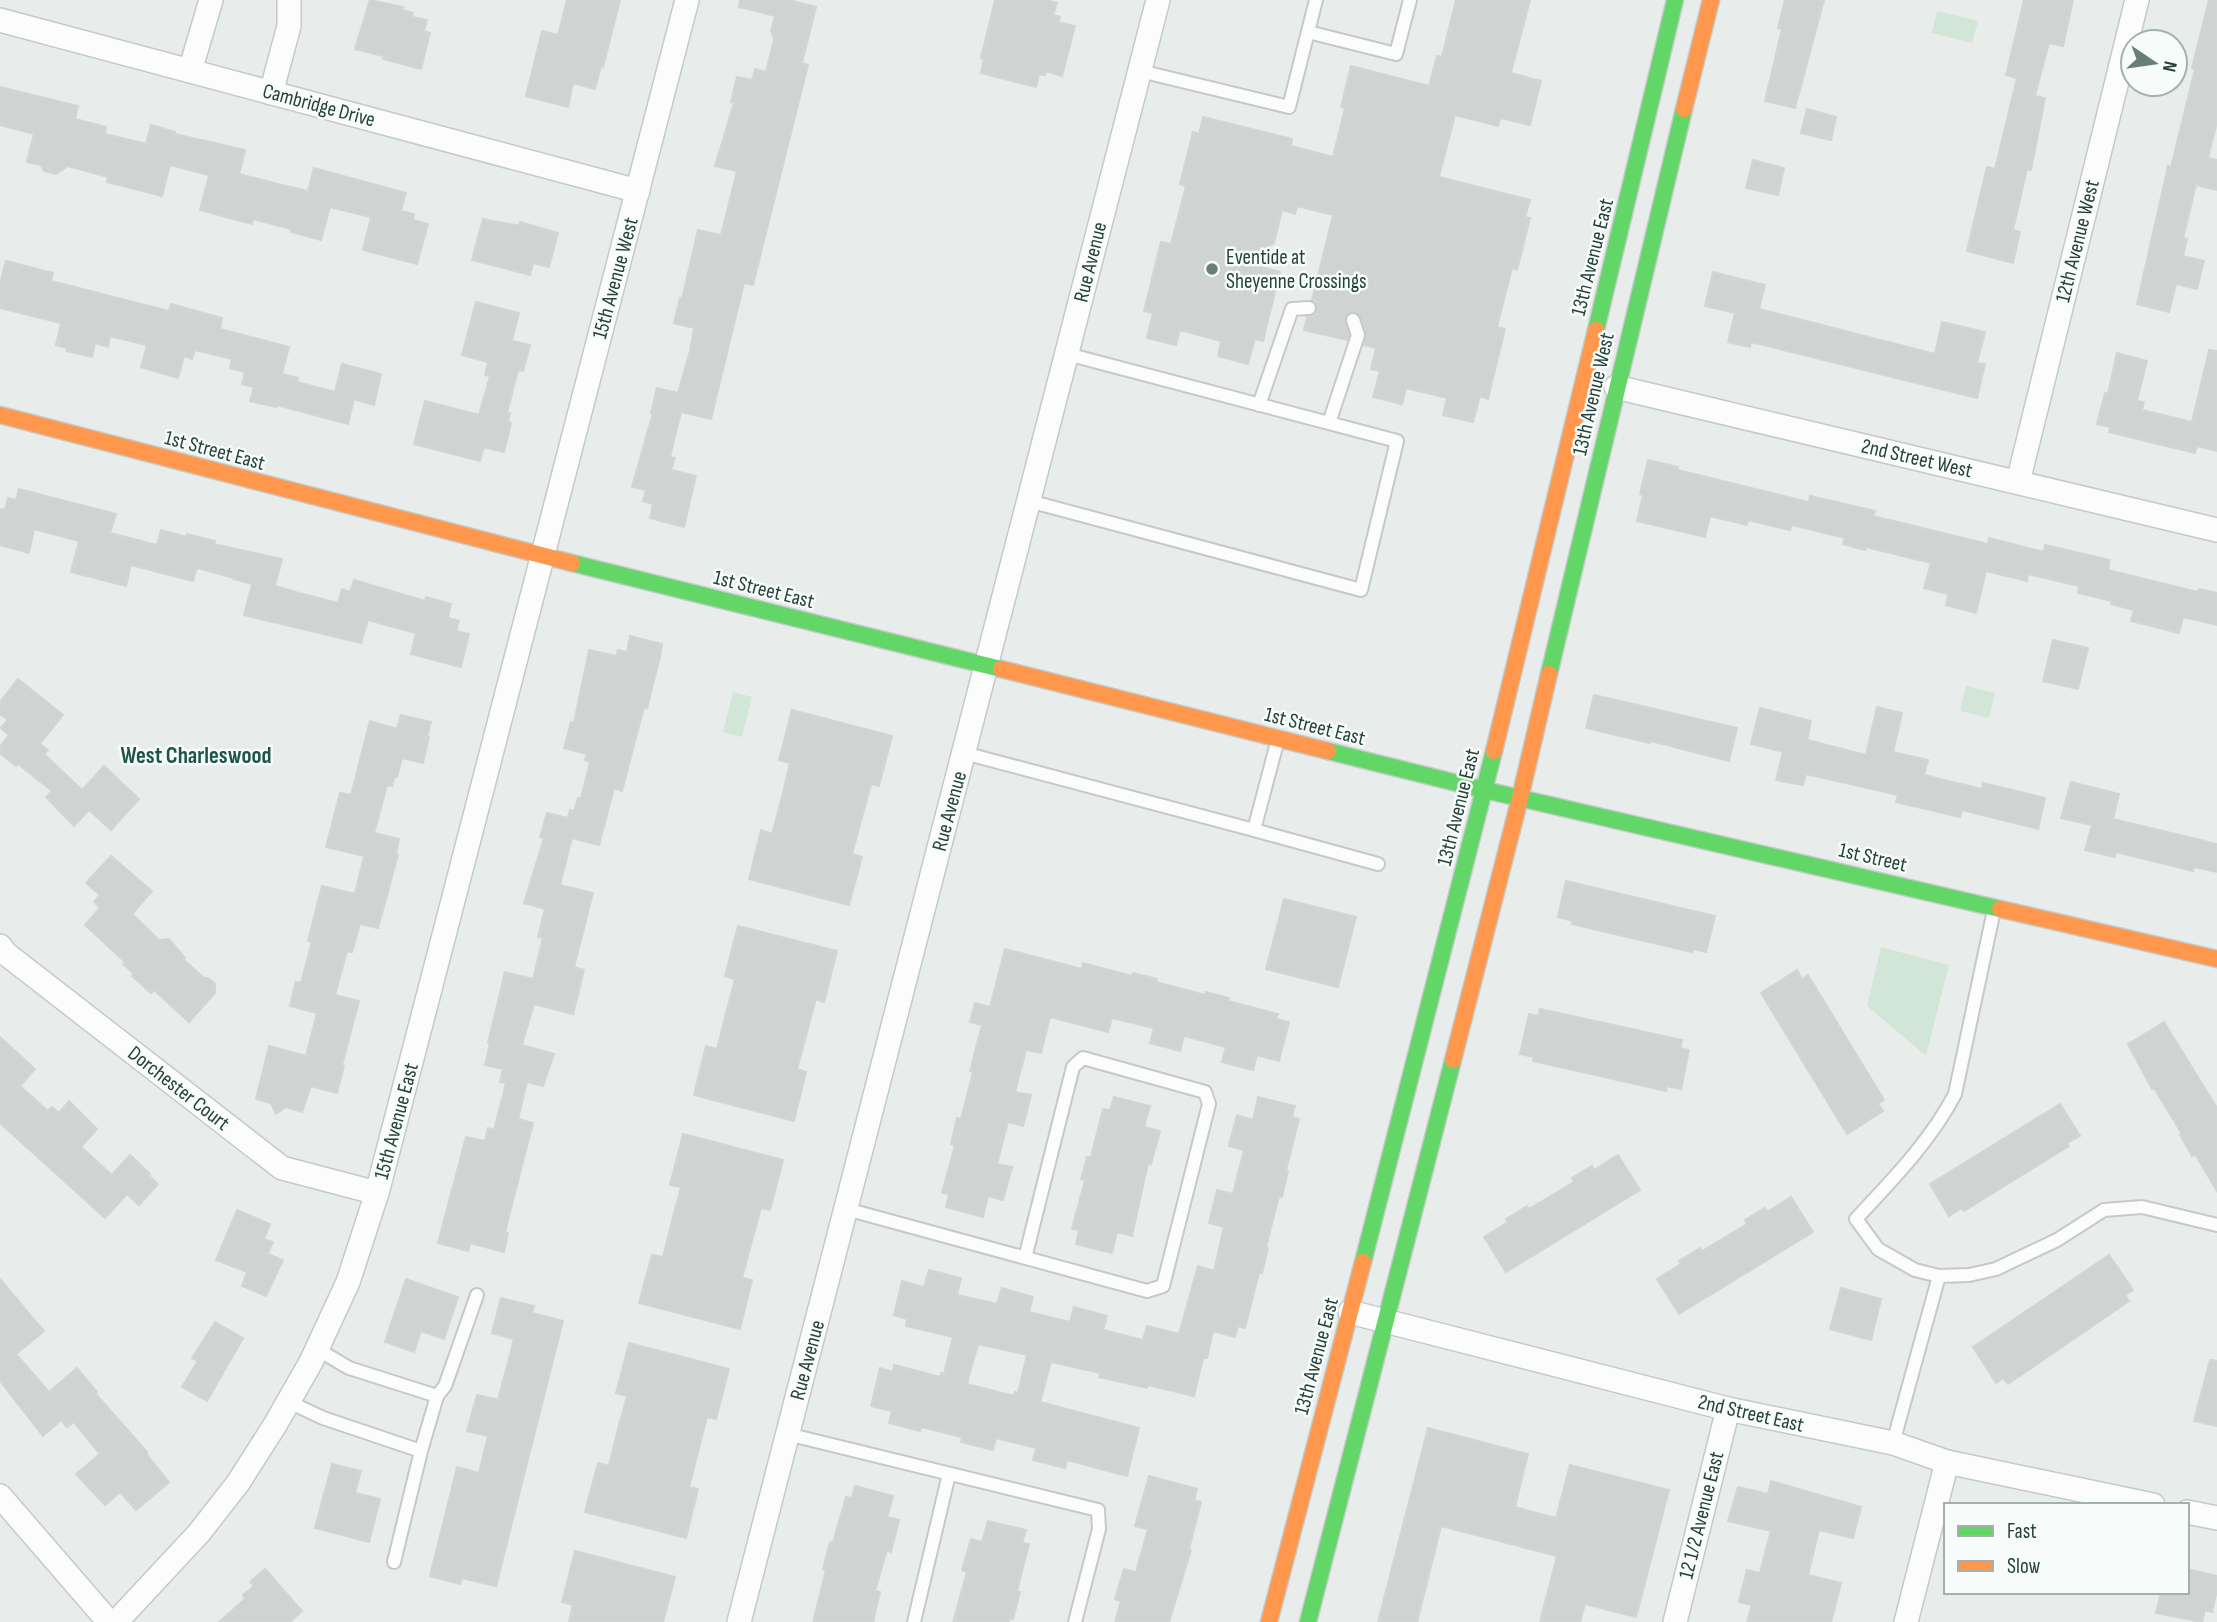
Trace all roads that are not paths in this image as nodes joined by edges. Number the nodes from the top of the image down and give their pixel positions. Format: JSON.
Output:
{"nodes":[{"id":1,"x":211,"y":0,"type":"edge"},
{"id":2,"x":289,"y":0,"type":"edge"},
{"id":3,"x":687,"y":0,"type":"edge"},
{"id":4,"x":1158,"y":0,"type":"edge"},
{"id":5,"x":1316,"y":0,"type":"edge"},
{"id":6,"x":1410,"y":0,"type":"edge"},
{"id":7,"x":1675,"y":0,"type":"edge"},
{"id":8,"x":1711,"y":0,"type":"edge"},
{"id":9,"x":2137,"y":0,"type":"edge"},
{"id":10,"x":0,"y":20,"type":"edge"},
{"id":11,"x":1308,"y":32,"type":"junction"},
{"id":12,"x":190,"y":71,"type":"junction"},
{"id":13,"x":1140,"y":71,"type":"junction"},
{"id":14,"x":271,"y":93,"type":"junction"},
{"id":15,"x":638,"y":191,"type":"junction"},
{"id":16,"x":1310,"y":308,"type":"dead end"},
{"id":17,"x":1353,"y":320,"type":"dead end"},
{"id":18,"x":1067,"y":354,"type":"junction"},
{"id":19,"x":1616,"y":387,"type":"junction"},
{"id":20,"x":1259,"y":405,"type":"junction"},
{"id":21,"x":0,"y":415,"type":"edge"},
{"id":22,"x":1329,"y":423,"type":"junction"},
{"id":23,"x":2018,"y":482,"type":"junction"},
{"id":24,"x":1029,"y":502,"type":"junction"},
{"id":25,"x":2217,"y":530,"type":"edge"},
{"id":26,"x":542,"y":556,"type":"junction"},
{"id":27,"x":987,"y":664,"type":"junction"},
{"id":28,"x":1278,"y":738,"type":"junction"},
{"id":29,"x":964,"y":753,"type":"junction"},
{"id":30,"x":1485,"y":790,"type":"junction"},
{"id":31,"x":1520,"y":798,"type":"junction"},
{"id":32,"x":1254,"y":830,"type":"junction"},
{"id":33,"x":1378,"y":864,"type":"dead end"},
{"id":34,"x":1994,"y":906,"type":"junction"},
{"id":35,"x":0,"y":946,"type":"edge"},
{"id":36,"x":2217,"y":959,"type":"edge"},
{"id":37,"x":377,"y":1194,"type":"junction"},
{"id":38,"x":846,"y":1209,"type":"junction"},
{"id":39,"x":2217,"y":1225,"type":"edge"},
{"id":40,"x":1025,"y":1258,"type":"junction"},
{"id":41,"x":1939,"y":1276,"type":"junction"},
{"id":42,"x":477,"y":1296,"type":"dead end"},
{"id":43,"x":1350,"y":1312,"type":"junction"},
{"id":44,"x":1385,"y":1322,"type":"junction"},
{"id":45,"x":317,"y":1349,"type":"junction"},
{"id":46,"x":437,"y":1395,"type":"junction"},
{"id":47,"x":289,"y":1402,"type":"junction"},
{"id":48,"x":1728,"y":1409,"type":"junction"},
{"id":49,"x":787,"y":1434,"type":"junction"},
{"id":50,"x":1893,"y":1443,"type":"junction"},
{"id":51,"x":421,"y":1451,"type":"junction"},
{"id":52,"x":1947,"y":1462,"type":"junction"},
{"id":53,"x":949,"y":1474,"type":"junction"},
{"id":54,"x":0,"y":1496,"type":"edge"},
{"id":55,"x":2143,"y":1503,"type":"edge"},
{"id":56,"x":2189,"y":1512,"type":"edge"},
{"id":57,"x":2217,"y":1518,"type":"edge"},
{"id":58,"x":394,"y":1562,"type":"dead end"},
{"id":59,"x":109,"y":1622,"type":"edge"},
{"id":60,"x":116,"y":1622,"type":"edge"},
{"id":61,"x":739,"y":1622,"type":"edge"},
{"id":62,"x":914,"y":1622,"type":"edge"},
{"id":63,"x":1075,"y":1622,"type":"edge"},
{"id":64,"x":1269,"y":1622,"type":"edge"},
{"id":65,"x":1308,"y":1622,"type":"edge"},
{"id":66,"x":1675,"y":1622,"type":"edge"},
{"id":67,"x":1906,"y":1622,"type":"edge"}],
"edges":[{"from":1,"to":12,"type":"street"},
{"from":2,"to":14,"type":"street"},
{"from":3,"to":15,"type":"street","name":"15th Avenue West"},
{"from":4,"to":13,"type":"street","name":"Rue Avenue"},
{"from":5,"to":11,"type":"lane"},
{"from":6,"to":11,"type":"lane"},
{"from":7,"to":30,"type":"main road","name":"13th Avenue East"},
{"from":8,"to":19,"type":"main road","name":"13th Avenue West"},
{"from":9,"to":23,"type":"street","name":"12th Avenue West"},
{"from":10,"to":12,"type":"street","name":"Cambridge Drive"},
{"from":11,"to":13,"type":"lane"},
{"from":12,"to":14,"type":"street","name":"Cambridge Drive"},
{"from":13,"to":18,"type":"street","name":"Rue Avenue"},
{"from":14,"to":15,"type":"street","name":"Cambridge Drive"},
{"from":15,"to":26,"type":"street","name":"15th Avenue West"},
{"from":16,"to":20,"type":"lane"},
{"from":17,"to":22,"type":"lane"},
{"from":18,"to":20,"type":"lane"},
{"from":18,"to":24,"type":"street","name":"Rue Avenue"},
{"from":19,"to":23,"type":"street","name":"2nd Street West"},
{"from":19,"to":31,"type":"main road","name":"13th Avenue West"},
{"from":20,"to":22,"type":"lane"},
{"from":21,"to":26,"type":"main road","name":"1st Street East"},
{"from":22,"to":24,"type":"lane"},
{"from":23,"to":25,"type":"street","name":"2nd Street West"},
{"from":24,"to":27,"type":"street","name":"Rue Avenue"},
{"from":26,"to":27,"type":"main road","name":"1st Street East"},
{"from":26,"to":37,"type":"street","name":"15th Avenue East"},
{"from":27,"to":28,"type":"main road","name":"1st Street East"},
{"from":27,"to":29,"type":"street","name":"Rue Avenue"},
{"from":28,"to":30,"type":"main road","name":"1st Street East"},
{"from":28,"to":32,"type":"lane"},
{"from":29,"to":32,"type":"lane"},
{"from":29,"to":38,"type":"street","name":"Rue Avenue"},
{"from":30,"to":31,"type":"main road","name":"1st Street East"},
{"from":30,"to":43,"type":"main road","name":"13th Avenue East"},
{"from":31,"to":34,"type":"main road","name":"1st Street"},
{"from":31,"to":44,"type":"main road"},
{"from":32,"to":33,"type":"lane"},
{"from":34,"to":36,"type":"main road","name":"1st Street"},
{"from":34,"to":41,"type":"lane"},
{"from":35,"to":37,"type":"street","name":"Dorchester Court"},
{"from":37,"to":45,"type":"street","name":"15th Avenue East"},
{"from":38,"to":40,"type":"lane"},
{"from":38,"to":49,"type":"street","name":"Rue Avenue"},
{"from":39,"to":41,"type":"lane"},
{"from":40,"to":40,"type":"lane"},
{"from":41,"to":50,"type":"lane"},
{"from":42,"to":46,"type":"lane"},
{"from":43,"to":44,"type":"street","name":"2nd Street East"},
{"from":43,"to":64,"type":"main road","name":"13th Avenue East"},
{"from":44,"to":48,"type":"street","name":"2nd Street East"},
{"from":44,"to":65,"type":"main road"},
{"from":45,"to":46,"type":"lane"},
{"from":45,"to":47,"type":"street","name":"15th Avenue East"},
{"from":46,"to":51,"type":"lane"},
{"from":47,"to":51,"type":"lane"},
{"from":47,"to":60,"type":"street","name":"15th Avenue East"},
{"from":48,"to":50,"type":"street","name":"2nd Street East"},
{"from":48,"to":66,"type":"street","name":"12 1/2 Avenue East"},
{"from":49,"to":53,"type":"lane"},
{"from":49,"to":61,"type":"street","name":"Rue Avenue"},
{"from":50,"to":52,"type":"street","name":"2nd Street East"},
{"from":51,"to":58,"type":"lane"},
{"from":52,"to":55,"type":"street","name":"2nd Street East"},
{"from":52,"to":67,"type":"street"},
{"from":53,"to":62,"type":"lane"},
{"from":53,"to":63,"type":"lane"},
{"from":54,"to":59,"type":"street"},
{"from":56,"to":57,"type":"street"}]}
